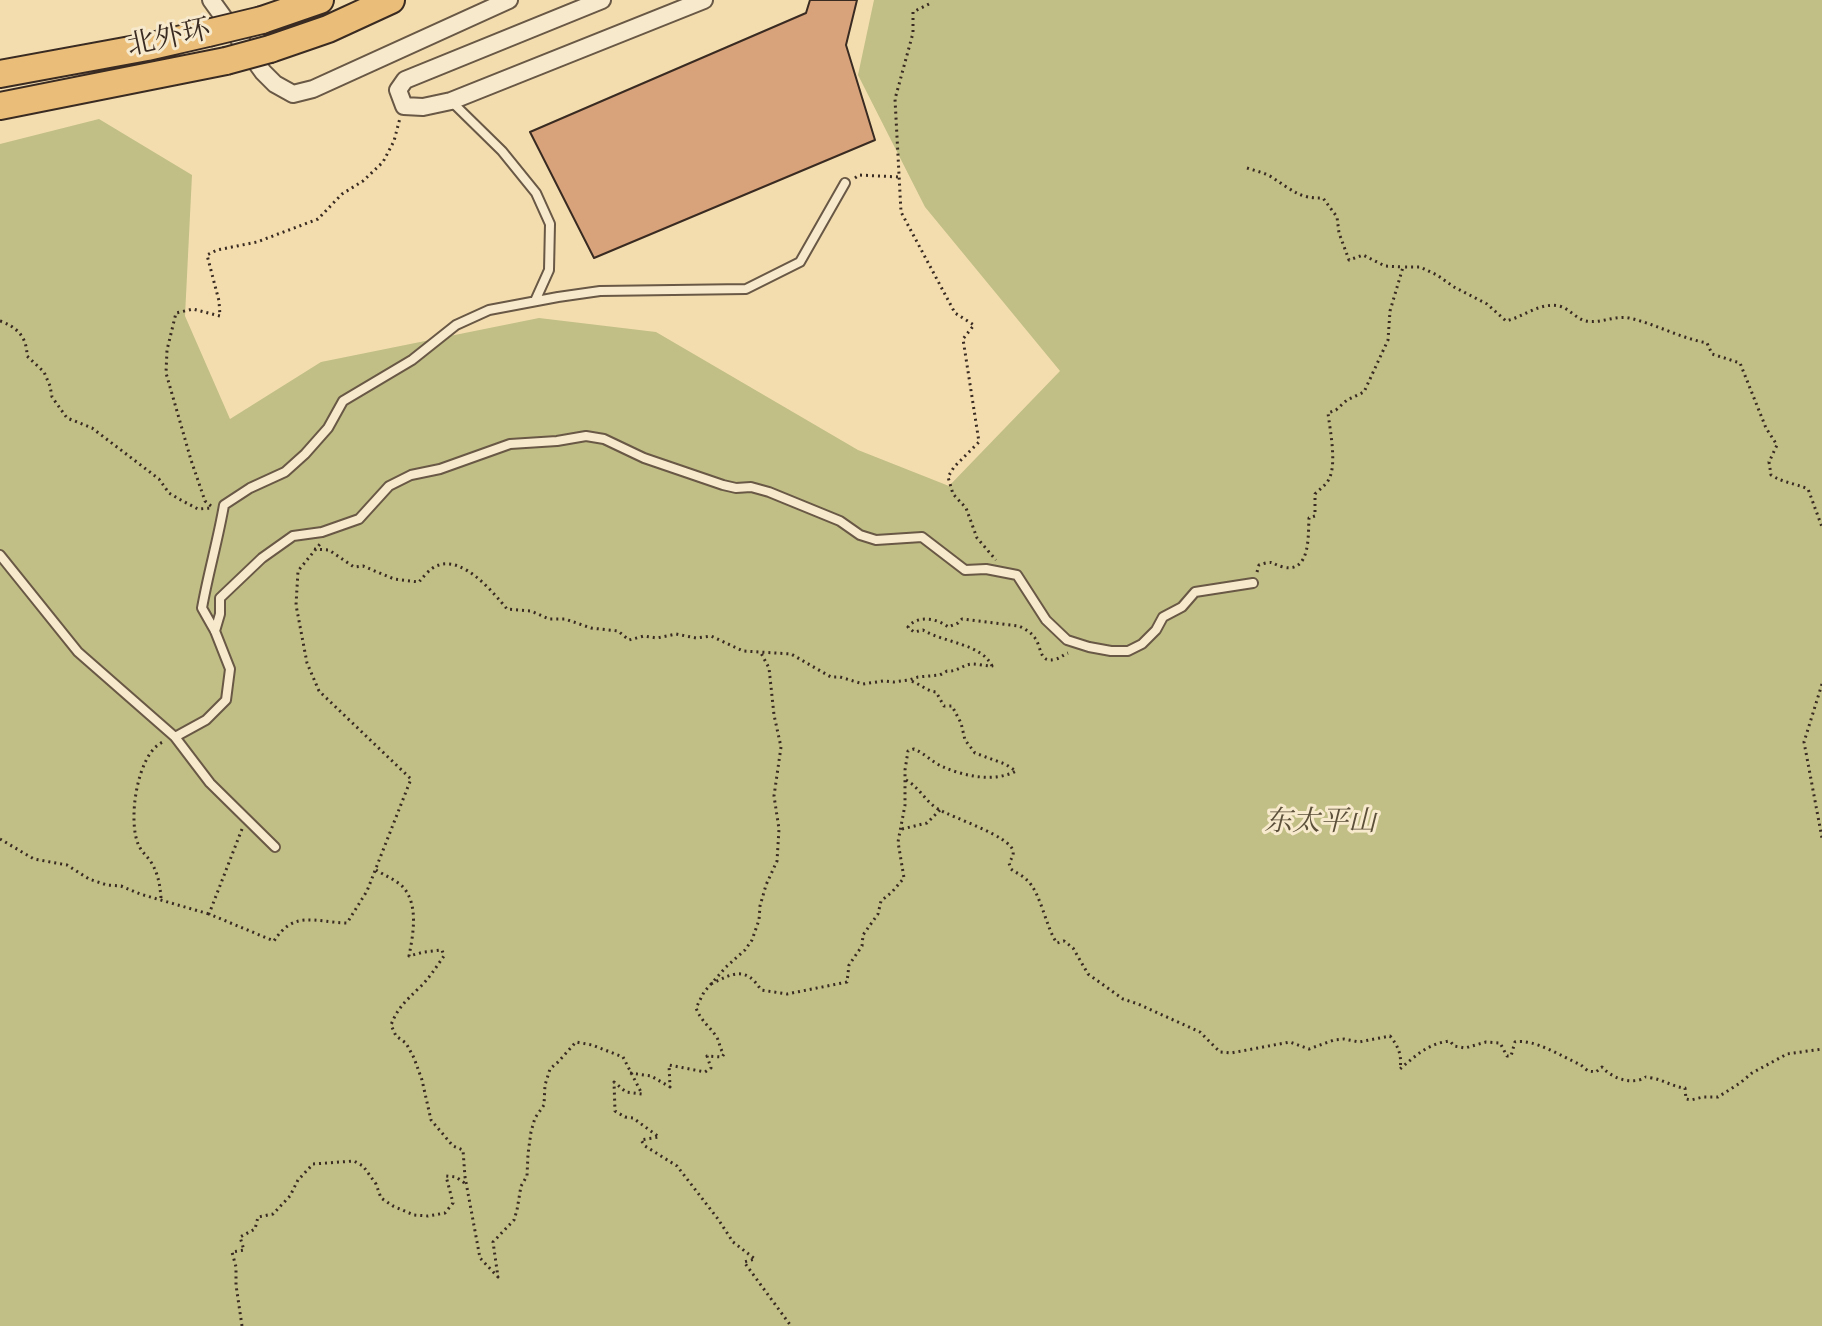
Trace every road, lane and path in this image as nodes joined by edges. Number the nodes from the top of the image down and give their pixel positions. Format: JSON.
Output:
{"nodes":[{"id":1,"x":211,"y":0,"type":"edge"},
{"id":2,"x":320,"y":0,"type":"edge"},
{"id":3,"x":391,"y":0,"type":"edge"},
{"id":4,"x":509,"y":0,"type":"edge"},
{"id":5,"x":602,"y":0,"type":"edge"},
{"id":6,"x":704,"y":0,"type":"edge"},
{"id":7,"x":929,"y":4,"type":"dead end"},
{"id":8,"x":0,"y":74,"type":"edge"},
{"id":9,"x":451,"y":101,"type":"junction"},
{"id":10,"x":402,"y":102,"type":"junction"},
{"id":11,"x":0,"y":106,"type":"edge"},
{"id":12,"x":1247,"y":168,"type":"dead end"},
{"id":13,"x":899,"y":177,"type":"junction"},
{"id":14,"x":845,"y":183,"type":"joint"},
{"id":15,"x":1403,"y":267,"type":"junction"},
{"id":16,"x":535,"y":301,"type":"junction"},
{"id":17,"x":0,"y":321,"type":"edge"},
{"id":18,"x":342,"y":525,"type":"junction"},
{"id":19,"x":1822,"y":527,"type":"edge"},
{"id":20,"x":314,"y":549,"type":"junction"},
{"id":21,"x":0,"y":555,"type":"edge"},
{"id":22,"x":1005,"y":573,"type":"junction"},
{"id":23,"x":1253,"y":583,"type":"joint"},
{"id":24,"x":215,"y":631,"type":"junction"},
{"id":25,"x":1075,"y":643,"type":"junction"},
{"id":26,"x":761,"y":653,"type":"junction"},
{"id":27,"x":909,"y":680,"type":"junction"},
{"id":28,"x":1822,"y":684,"type":"edge"},
{"id":29,"x":175,"y":737,"type":"junction"},
{"id":30,"x":906,"y":780,"type":"junction"},
{"id":31,"x":940,"y":810,"type":"junction"},
{"id":32,"x":246,"y":818,"type":"junction"},
{"id":33,"x":901,"y":829,"type":"junction"},
{"id":34,"x":1822,"y":838,"type":"edge"},
{"id":35,"x":0,"y":839,"type":"edge"},
{"id":36,"x":275,"y":847,"type":"dead end"},
{"id":37,"x":376,"y":870,"type":"junction"},
{"id":38,"x":161,"y":898,"type":"dead end"},
{"id":39,"x":209,"y":914,"type":"junction"},
{"id":40,"x":711,"y":984,"type":"junction"},
{"id":41,"x":1822,"y":1049,"type":"edge"},
{"id":42,"x":630,"y":1073,"type":"junction"},
{"id":43,"x":466,"y":1184,"type":"junction"},
{"id":44,"x":242,"y":1326,"type":"edge"},
{"id":45,"x":791,"y":1326,"type":"edge"}],
"edges":[{"from":1,"to":4,"type":"street"},
{"from":2,"to":8,"type":"highway","bridge":true},
{"from":3,"to":11,"type":"highway","name":"北外环","bridge":true},
{"from":5,"to":10,"type":"street"},
{"from":6,"to":9,"type":"street"},
{"from":7,"to":13,"type":"path"},
{"from":9,"to":10,"type":"street"},
{"from":9,"to":16,"type":"lane"},
{"from":10,"to":17,"type":"path"},
{"from":12,"to":15,"type":"path"},
{"from":13,"to":14,"type":"path"},
{"from":13,"to":22,"type":"path"},
{"from":14,"to":16,"type":"lane"},
{"from":15,"to":19,"type":"path"},
{"from":15,"to":23,"type":"path"},
{"from":16,"to":24,"type":"lane"},
{"from":18,"to":20,"type":"path"},
{"from":18,"to":22,"type":"lane"},
{"from":18,"to":24,"type":"lane"},
{"from":20,"to":26,"type":"path"},
{"from":20,"to":37,"type":"path"},
{"from":21,"to":29,"type":"lane"},
{"from":22,"to":25,"type":"lane"},
{"from":23,"to":25,"type":"lane"},
{"from":24,"to":29,"type":"lane"},
{"from":25,"to":27,"type":"path"},
{"from":26,"to":27,"type":"path"},
{"from":26,"to":40,"type":"path"},
{"from":27,"to":30,"type":"path"},
{"from":28,"to":34,"type":"path"},
{"from":29,"to":32,"type":"lane"},
{"from":29,"to":38,"type":"path"},
{"from":30,"to":31,"type":"path"},
{"from":30,"to":33,"type":"path"},
{"from":31,"to":33,"type":"path"},
{"from":31,"to":41,"type":"path"},
{"from":32,"to":36,"type":"lane"},
{"from":32,"to":39,"type":"path"},
{"from":33,"to":40,"type":"path"},
{"from":35,"to":39,"type":"path"},
{"from":37,"to":39,"type":"path"},
{"from":37,"to":43,"type":"path"},
{"from":40,"to":42,"type":"path"},
{"from":42,"to":43,"type":"path"},
{"from":42,"to":45,"type":"path"},
{"from":43,"to":44,"type":"path"}]}
